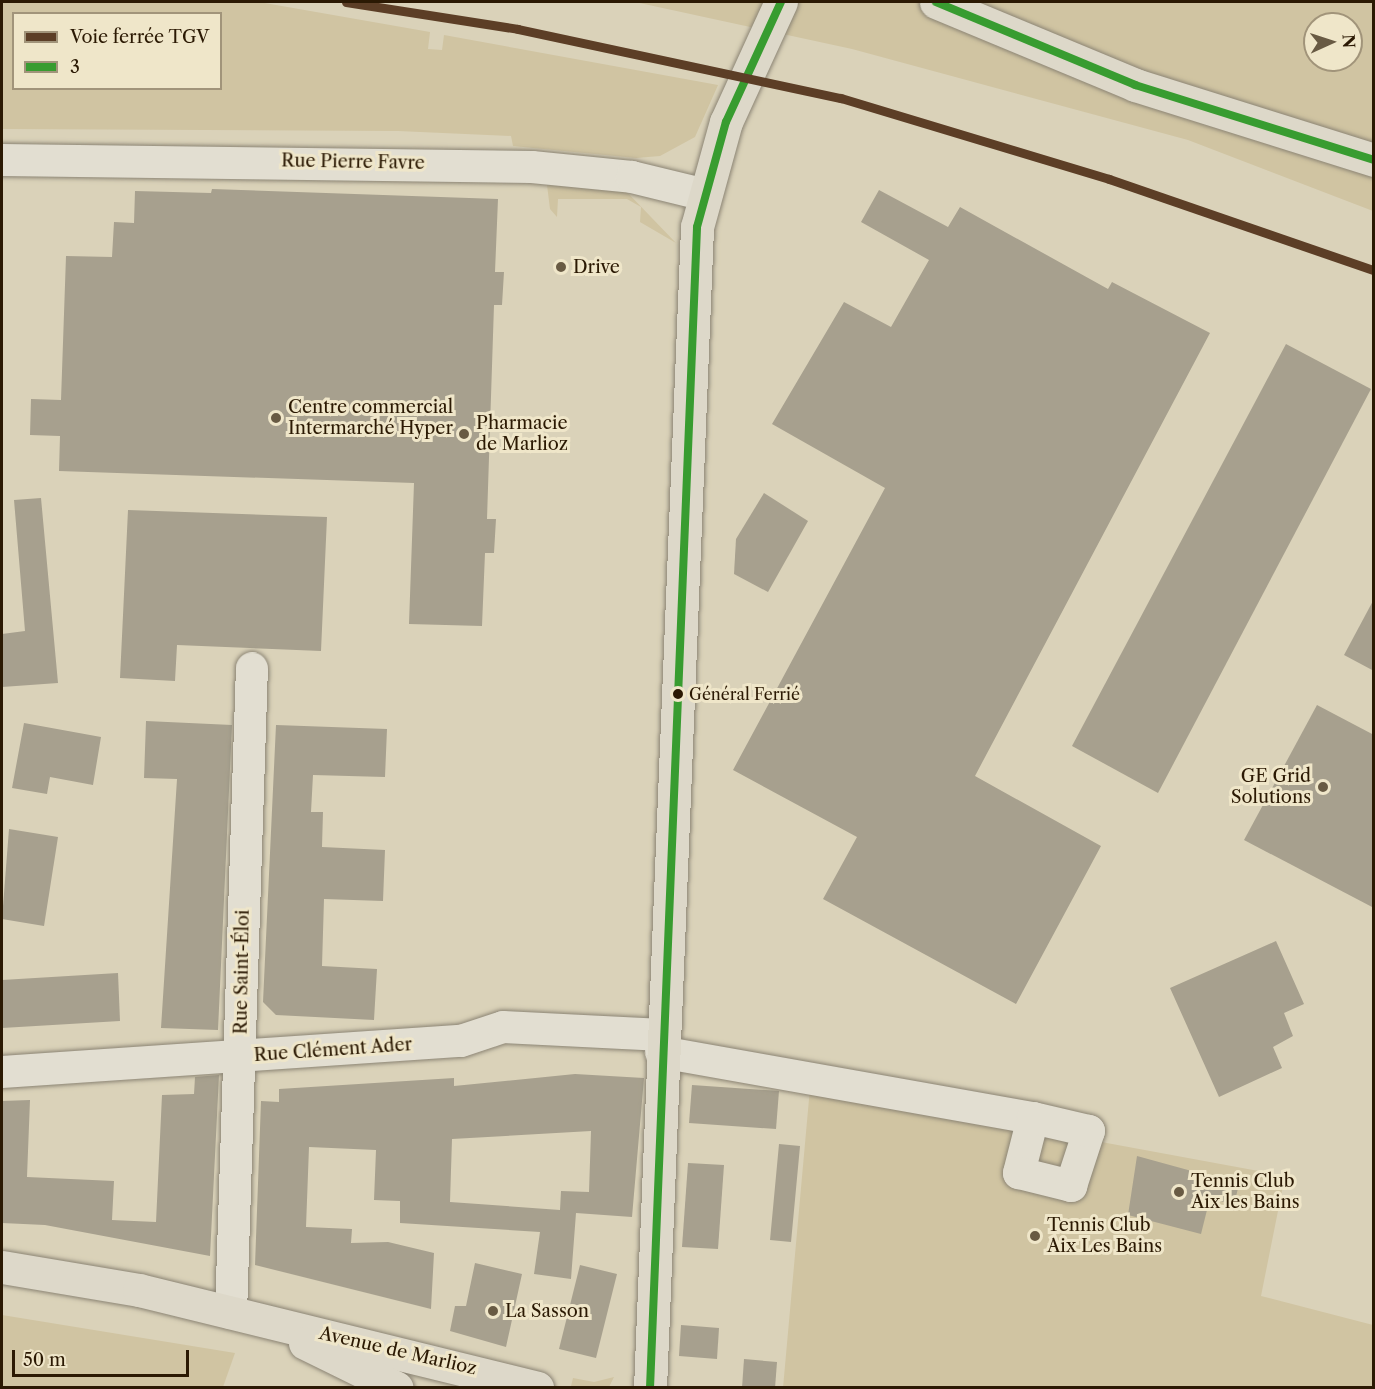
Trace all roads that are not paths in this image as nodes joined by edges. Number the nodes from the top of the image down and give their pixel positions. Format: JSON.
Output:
{"nodes":[{"id":1,"x":781,"y":2,"type":"edge"},
{"id":2,"x":936,"y":2,"type":"edge"},
{"id":3,"x":2,"y":160,"type":"edge"},
{"id":4,"x":1374,"y":160,"type":"edge"},
{"id":5,"x":702,"y":194,"type":"junction"},
{"id":6,"x":252,"y":668,"type":"dead end"},
{"id":7,"x":662,"y":1044,"type":"junction"},
{"id":8,"x":240,"y":1058,"type":"junction"},
{"id":9,"x":2,"y":1072,"type":"edge"},
{"id":10,"x":1033,"y":1118,"type":"dead end"},
{"id":11,"x":2,"y":1267,"type":"edge"},
{"id":12,"x":244,"y":1316,"type":"junction"},
{"id":13,"x":648,"y":1350,"type":"junction"},
{"id":14,"x":397,"y":1388,"type":"edge"},
{"id":15,"x":537,"y":1388,"type":"edge"},
{"id":16,"x":629,"y":1388,"type":"edge"},
{"id":17,"x":650,"y":1388,"type":"edge"}],
"edges":[{"from":1,"to":5,"type":"main road"},
{"from":2,"to":4,"type":"main road"},
{"from":3,"to":5,"type":"street","name":"Rue Pierre Favre"},
{"from":5,"to":7,"type":"main road"},
{"from":6,"to":8,"type":"street","name":"Rue Saint-Éloi"},
{"from":7,"to":8,"type":"street","name":"Rue Clément Ader"},
{"from":7,"to":10,"type":"street","name":"Rue Clément Ader"},
{"from":7,"to":13,"type":"main road"},
{"from":8,"to":9,"type":"street","name":"Rue Clément Ader"},
{"from":8,"to":12,"type":"street","name":"Rue Saint-Éloi"},
{"from":11,"to":12,"type":"main road","name":"Avenue de Marlioz"},
{"from":12,"to":14,"type":"main road","name":"Avenue de Marlioz"},
{"from":12,"to":15,"type":"main road","name":"Avenue de Marlioz"},
{"from":13,"to":16,"type":"main road"},
{"from":13,"to":17,"type":"main road"}]}
